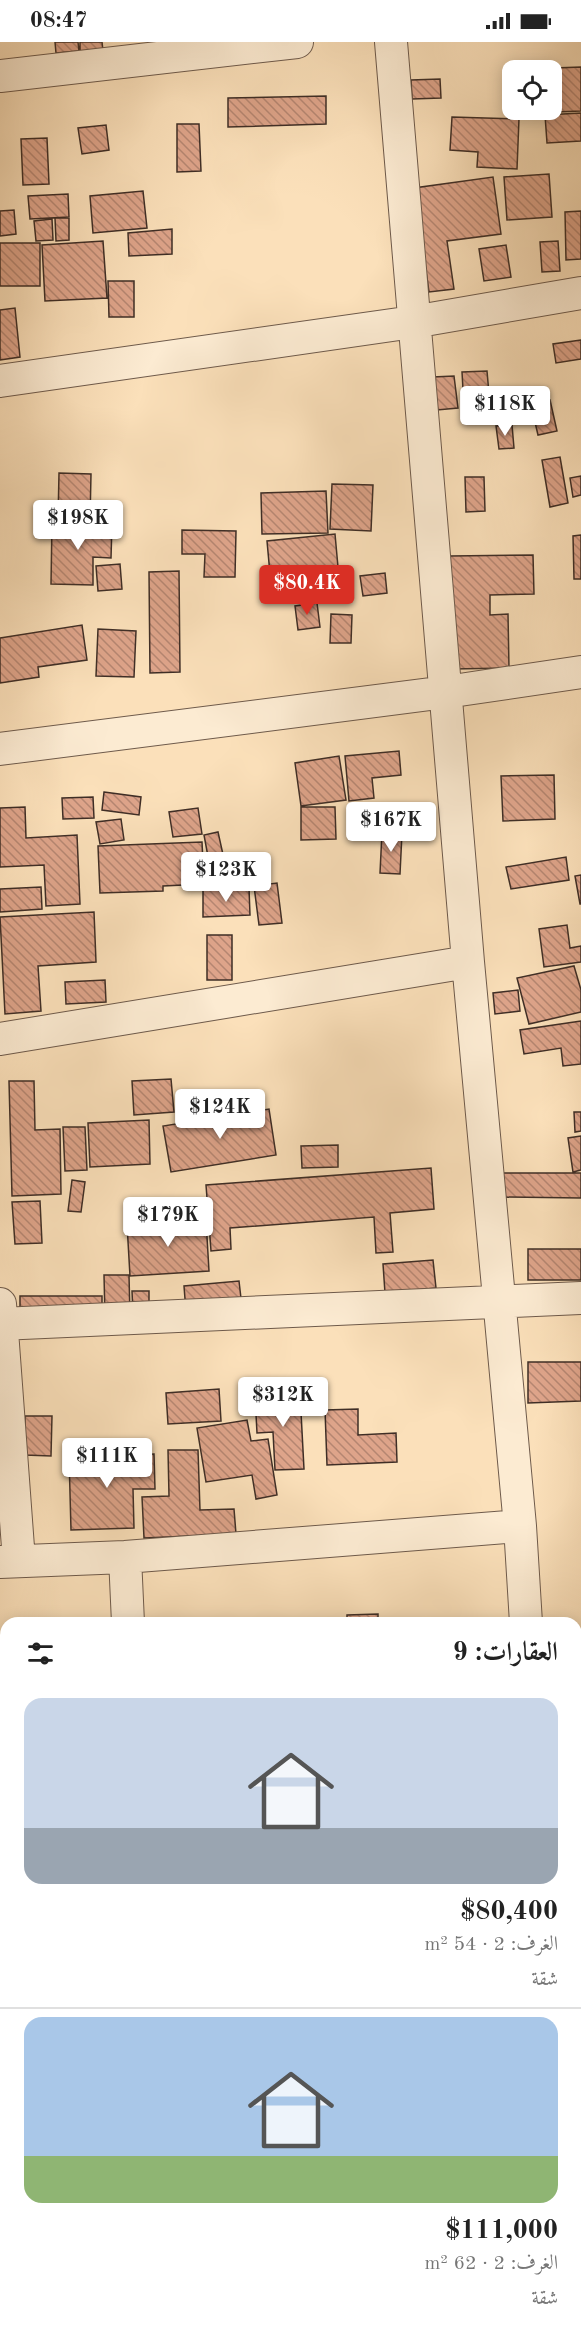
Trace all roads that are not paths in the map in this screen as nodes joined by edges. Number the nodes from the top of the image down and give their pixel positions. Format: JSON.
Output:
{"nodes":[{"id":1,"x":297,"y":42,"type":"edge"},
{"id":2,"x":391,"y":42,"type":"edge"},
{"id":3,"x":0,"y":76,"type":"edge"},
{"id":4,"x":581,"y":293,"type":"edge"},
{"id":5,"x":413,"y":322,"type":"junction"},
{"id":6,"x":0,"y":381,"type":"edge"},
{"id":7,"x":581,"y":672,"type":"edge"},
{"id":8,"x":446,"y":692,"type":"junction"},
{"id":9,"x":0,"y":749,"type":"edge"},
{"id":10,"x":468,"y":962,"type":"junction"},
{"id":11,"x":0,"y":1039,"type":"edge"},
{"id":12,"x":581,"y":1298,"type":"edge"},
{"id":13,"x":0,"y":1303,"type":"edge"},
{"id":14,"x":499,"y":1304,"type":"junction"},
{"id":15,"x":0,"y":1324,"type":"edge"},
{"id":16,"x":520,"y":1526,"type":"junction"},
{"id":17,"x":125,"y":1557,"type":"junction"},
{"id":18,"x":9,"y":1561,"type":"edge"},
{"id":19,"x":129,"y":1617,"type":"edge"},
{"id":20,"x":526,"y":1617,"type":"edge"}],
"edges":[{"from":1,"to":3,"type":"street"},
{"from":2,"to":5,"type":"street"},
{"from":4,"to":5,"type":"street"},
{"from":5,"to":6,"type":"street"},
{"from":5,"to":8,"type":"street"},
{"from":7,"to":8,"type":"street"},
{"from":8,"to":9,"type":"street"},
{"from":8,"to":10,"type":"street"},
{"from":10,"to":11,"type":"street"},
{"from":10,"to":14,"type":"street"},
{"from":12,"to":14,"type":"street"},
{"from":13,"to":15,"type":"street"},
{"from":14,"to":15,"type":"street"},
{"from":14,"to":16,"type":"street"},
{"from":15,"to":18,"type":"street"},
{"from":16,"to":17,"type":"street"},
{"from":16,"to":20,"type":"street"},
{"from":17,"to":18,"type":"street"},
{"from":17,"to":19,"type":"street"}]}
